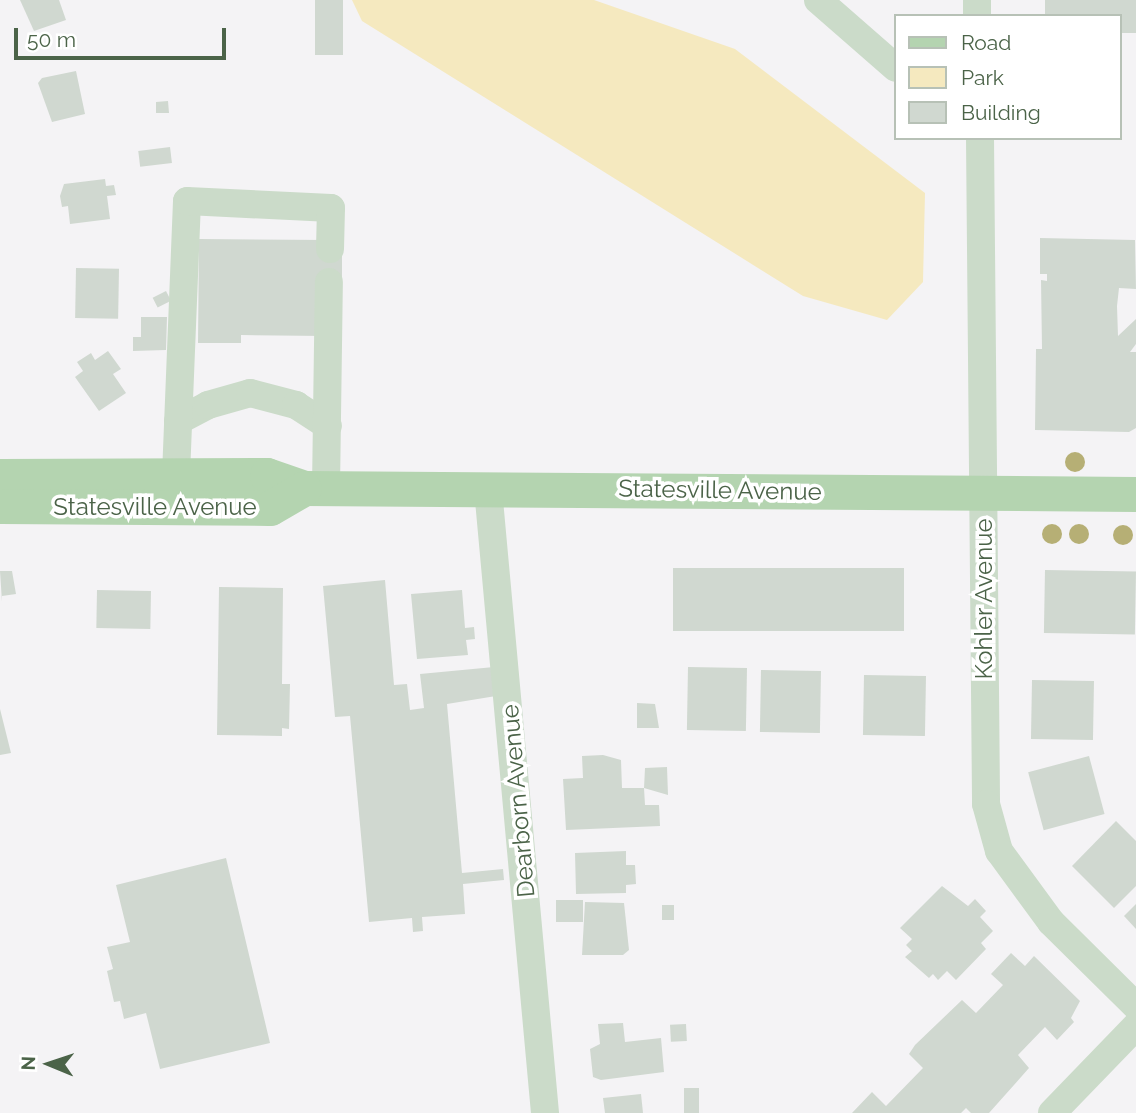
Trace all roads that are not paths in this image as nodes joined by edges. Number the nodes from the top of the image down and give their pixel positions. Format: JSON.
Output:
{"nodes":[{"id":1,"x":818,"y":0,"type":"edge"},
{"id":2,"x":894,"y":66,"type":"edge"},
{"id":3,"x":980,"y":140,"type":"edge"},
{"id":4,"x":330,"y":249,"type":"dead end"},
{"id":5,"x":329,"y":282,"type":"dead end"},
{"id":6,"x":178,"y":421,"type":"junction"},
{"id":7,"x":328,"y":426,"type":"junction"},
{"id":8,"x":176,"y":475,"type":"junction"},
{"id":9,"x":0,"y":476,"type":"edge"},
{"id":10,"x":315,"y":488,"type":"junction"},
{"id":11,"x":488,"y":489,"type":"junction"},
{"id":12,"x":984,"y":493,"type":"junction"},
{"id":13,"x":1136,"y":494,"type":"edge"},
{"id":14,"x":0,"y":506,"type":"edge"},
{"id":15,"x":1136,"y":1006,"type":"edge"},
{"id":16,"x":1136,"y":1026,"type":"edge"},
{"id":17,"x":545,"y":1113,"type":"edge"},
{"id":18,"x":1052,"y":1113,"type":"edge"}],
"edges":[{"from":1,"to":2,"type":"street"},
{"from":3,"to":12,"type":"street","name":"Kohler Avenue"},
{"from":4,"to":6,"type":"street"},
{"from":5,"to":7,"type":"street"},
{"from":6,"to":7,"type":"street"},
{"from":6,"to":8,"type":"street"},
{"from":7,"to":10,"type":"street"},
{"from":8,"to":9,"type":"main road","name":"Statesville Avenue"},
{"from":8,"to":10,"type":"main road","name":"Statesville Avenue"},
{"from":10,"to":11,"type":"main road","name":"Statesville Avenue"},
{"from":10,"to":14,"type":"main road","name":"Statesville Avenue"},
{"from":11,"to":12,"type":"main road","name":"Statesville Avenue"},
{"from":11,"to":17,"type":"street","name":"Dearborn Avenue"},
{"from":12,"to":13,"type":"main road","name":"Statesville Avenue"},
{"from":12,"to":15,"type":"street","name":"Kohler Avenue"},
{"from":16,"to":18,"type":"street"}]}
